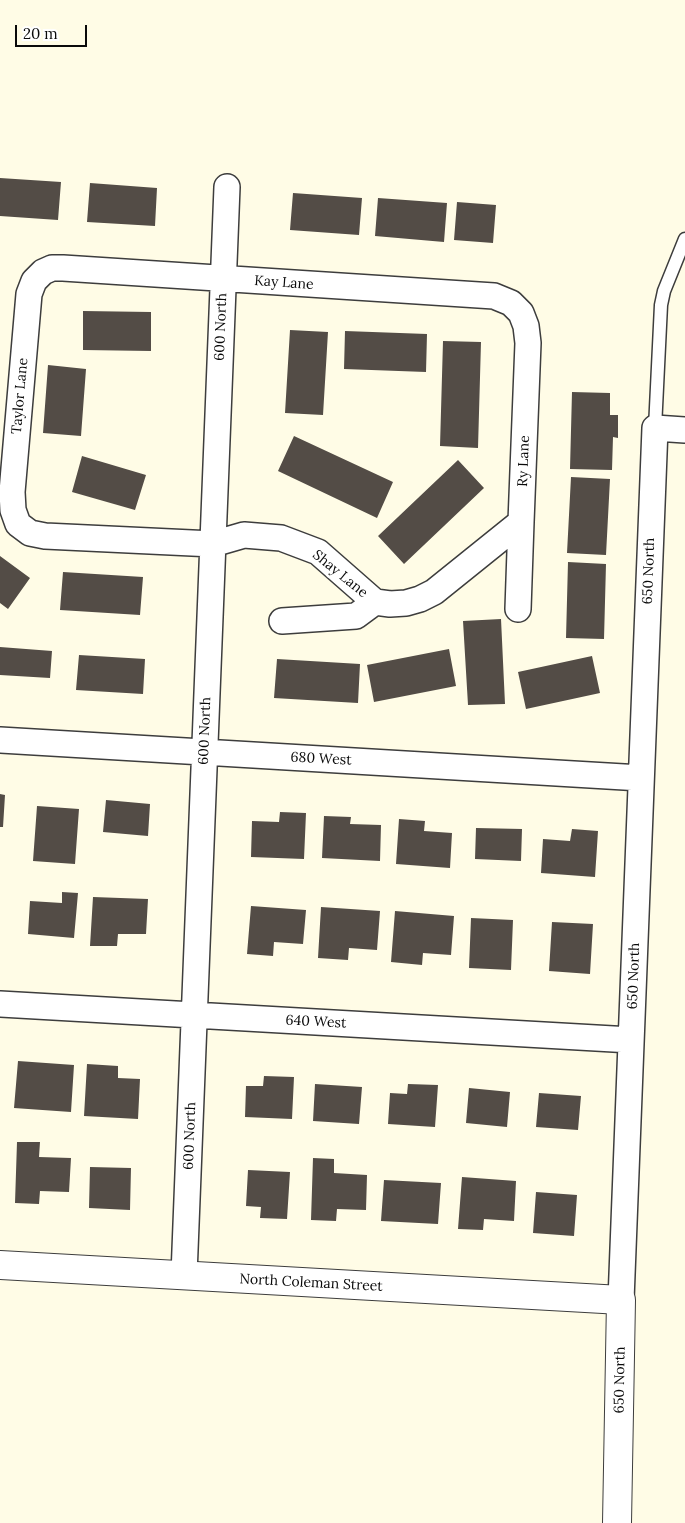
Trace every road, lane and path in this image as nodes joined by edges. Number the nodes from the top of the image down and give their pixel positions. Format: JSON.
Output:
{"nodes":[{"id":1,"x":227,"y":187,"type":"dead end"},
{"id":2,"x":685,"y":238,"type":"edge"},
{"id":3,"x":43,"y":272,"type":"joint"},
{"id":4,"x":223,"y":279,"type":"junction"},
{"id":5,"x":521,"y":313,"type":"joint"},
{"id":6,"x":655,"y":428,"type":"junction"},
{"id":7,"x":685,"y":430,"type":"edge"},
{"id":8,"x":521,"y":522,"type":"junction"},
{"id":9,"x":18,"y":524,"type":"joint"},
{"id":10,"x":213,"y":544,"type":"junction"},
{"id":11,"x":375,"y":602,"type":"junction"},
{"id":12,"x":518,"y":609,"type":"dead end"},
{"id":13,"x":282,"y":622,"type":"dead end"},
{"id":14,"x":0,"y":740,"type":"edge"},
{"id":15,"x":205,"y":752,"type":"junction"},
{"id":16,"x":641,"y":778,"type":"junction"},
{"id":17,"x":0,"y":1004,"type":"edge"},
{"id":18,"x":194,"y":1015,"type":"junction"},
{"id":19,"x":631,"y":1040,"type":"junction"},
{"id":20,"x":0,"y":1265,"type":"edge"},
{"id":21,"x":184,"y":1276,"type":"junction"},
{"id":22,"x":621,"y":1300,"type":"junction"},
{"id":23,"x":616,"y":1523,"type":"edge"}],
"edges":[{"from":1,"to":4,"type":"street","name":"600 North"},
{"from":2,"to":6,"type":"lane"},
{"from":3,"to":4,"type":"street","name":"Kay Lane"},
{"from":3,"to":9,"type":"street","name":"Taylor Lane"},
{"from":4,"to":5,"type":"street","name":"Kay Lane"},
{"from":4,"to":10,"type":"street","name":"600 North"},
{"from":5,"to":8,"type":"street","name":"Ry Lane"},
{"from":6,"to":7,"type":"street"},
{"from":6,"to":16,"type":"street","name":"650 North"},
{"from":8,"to":11,"type":"street","name":"Shay Lane"},
{"from":8,"to":12,"type":"street","name":"Ry Lane"},
{"from":9,"to":10,"type":"street","name":"Shay Lane"},
{"from":10,"to":11,"type":"street","name":"Shay Lane"},
{"from":10,"to":15,"type":"street","name":"600 North"},
{"from":11,"to":13,"type":"street"},
{"from":14,"to":15,"type":"street","name":"680 West"},
{"from":15,"to":16,"type":"street","name":"680 West"},
{"from":15,"to":18,"type":"street","name":"600 North"},
{"from":16,"to":19,"type":"street","name":"650 North"},
{"from":17,"to":18,"type":"street","name":"640 West"},
{"from":18,"to":19,"type":"street","name":"640 West"},
{"from":18,"to":21,"type":"street","name":"600 North"},
{"from":19,"to":22,"type":"street","name":"650 North"},
{"from":20,"to":21,"type":"street","name":"North Coleman Street"},
{"from":21,"to":22,"type":"street","name":"North Coleman Street"},
{"from":22,"to":23,"type":"street","name":"650 North"}]}
